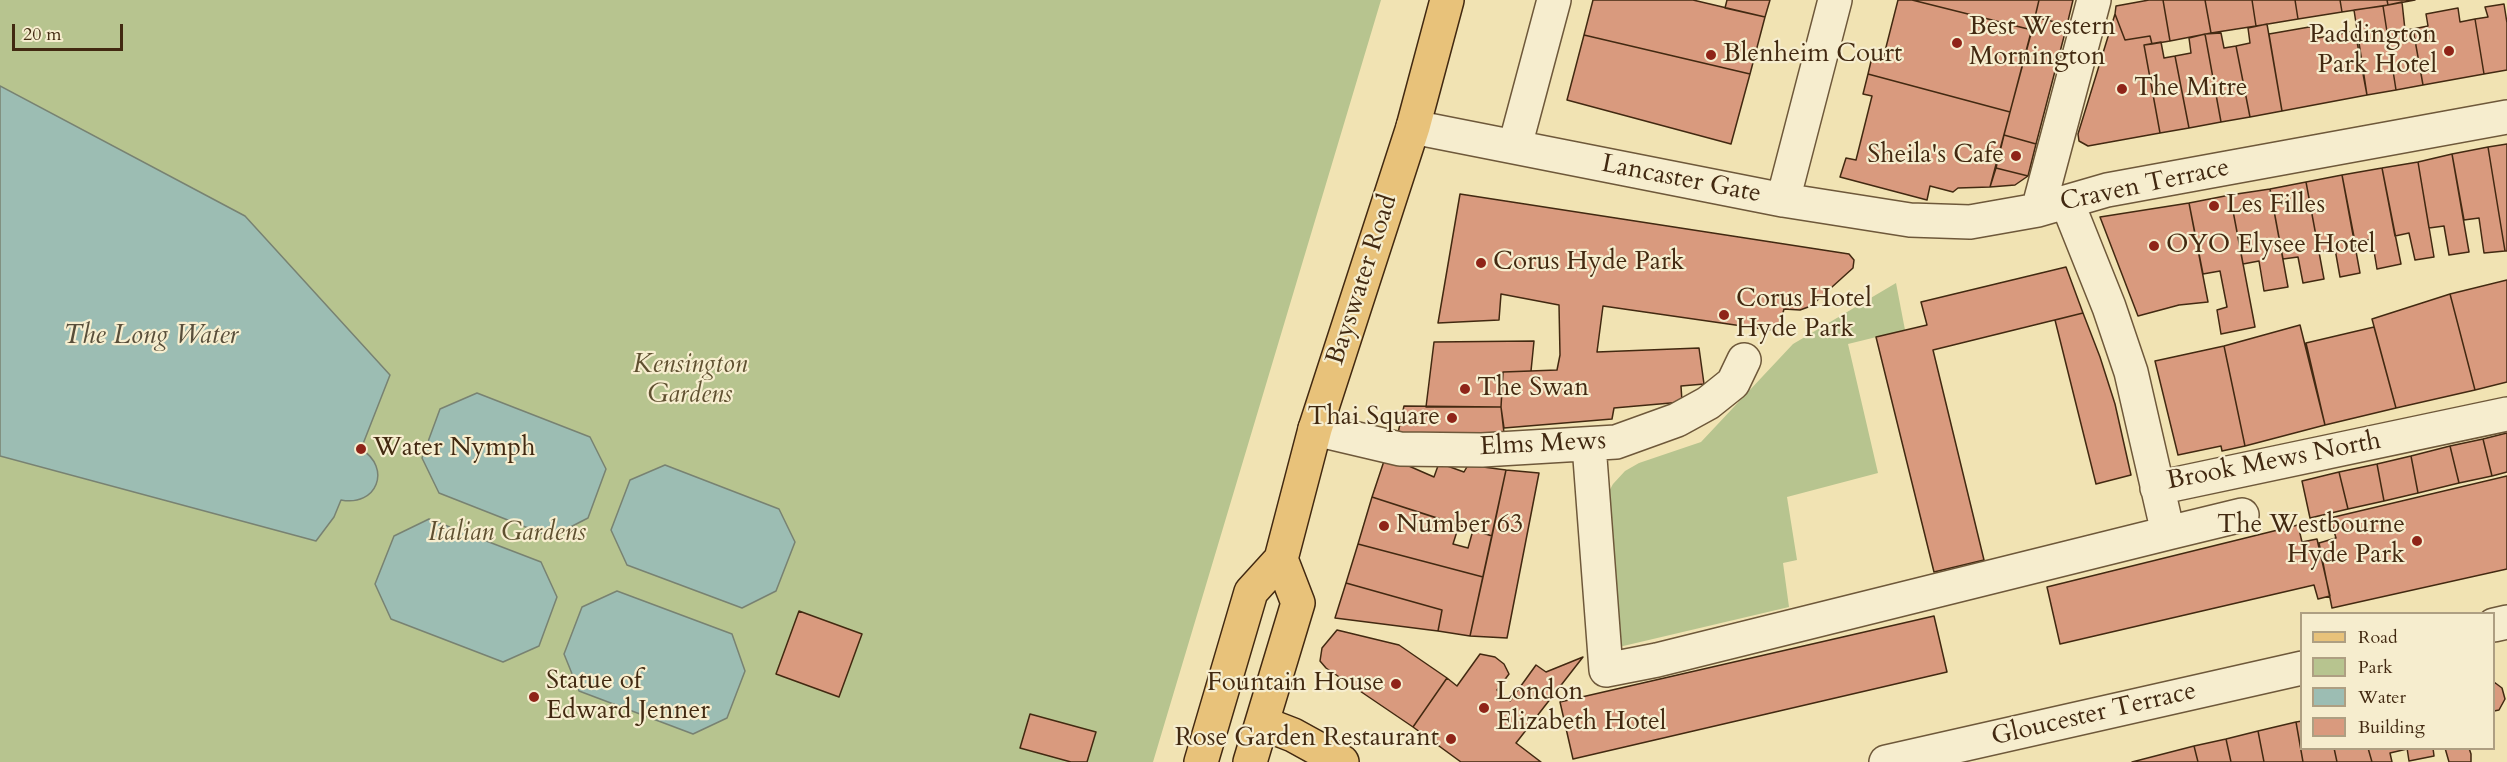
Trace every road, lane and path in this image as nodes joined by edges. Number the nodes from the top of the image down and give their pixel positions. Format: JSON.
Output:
{"nodes":[{"id":1,"x":1447,"y":0,"type":"edge"},
{"id":2,"x":1554,"y":0,"type":"edge"},
{"id":3,"x":1835,"y":0,"type":"edge"},
{"id":4,"x":2094,"y":0,"type":"edge"},
{"id":5,"x":2507,"y":117,"type":"edge"},
{"id":6,"x":1413,"y":127,"type":"junction"},
{"id":7,"x":1515,"y":146,"type":"junction"},
{"id":8,"x":1783,"y":200,"type":"junction"},
{"id":9,"x":2052,"y":206,"type":"junction"},
{"id":10,"x":1744,"y":360,"type":"dead end"},
{"id":11,"x":2507,"y":414,"type":"edge"},
{"id":12,"x":1315,"y":429,"type":"junction"},
{"id":13,"x":1590,"y":445,"type":"junction"},
{"id":14,"x":2157,"y":488,"type":"junction"},
{"id":15,"x":2242,"y":515,"type":"dead end"},
{"id":16,"x":2168,"y":533,"type":"junction"},
{"id":17,"x":1281,"y":560,"type":"junction"},
{"id":18,"x":2300,"y":668,"type":"edge"},
{"id":19,"x":1262,"y":723,"type":"junction"},
{"id":20,"x":1201,"y":762,"type":"edge"},
{"id":21,"x":1250,"y":762,"type":"edge"},
{"id":22,"x":1342,"y":762,"type":"edge"},
{"id":23,"x":1887,"y":762,"type":"edge"}],
"edges":[{"from":1,"to":6,"type":"main road","name":"Bayswater Road"},
{"from":2,"to":7,"type":"street"},
{"from":3,"to":8,"type":"street","name":"Lancaster Gate"},
{"from":4,"to":9,"type":"street"},
{"from":5,"to":9,"type":"street","name":"Craven Terrace"},
{"from":6,"to":7,"type":"street","name":"Lancaster Gate"},
{"from":6,"to":12,"type":"main road","name":"Bayswater Road"},
{"from":7,"to":8,"type":"street","name":"Lancaster Gate"},
{"from":8,"to":9,"type":"street","name":"Craven Terrace"},
{"from":9,"to":14,"type":"street","name":"Brook Mews North"},
{"from":10,"to":13,"type":"street","name":"Elms Mews"},
{"from":11,"to":14,"type":"street","name":"Brook Mews North"},
{"from":12,"to":13,"type":"street","name":"Elms Mews"},
{"from":12,"to":17,"type":"main road","name":"Bayswater Road"},
{"from":13,"to":16,"type":"street"},
{"from":14,"to":16,"type":"street"},
{"from":15,"to":16,"type":"street"},
{"from":17,"to":19,"type":"main road"},
{"from":17,"to":20,"type":"main road","name":"Bayswater Road"},
{"from":18,"to":23,"type":"street","name":"Gloucester Terrace"},
{"from":19,"to":21,"type":"main road"},
{"from":19,"to":22,"type":"main road"}]}
